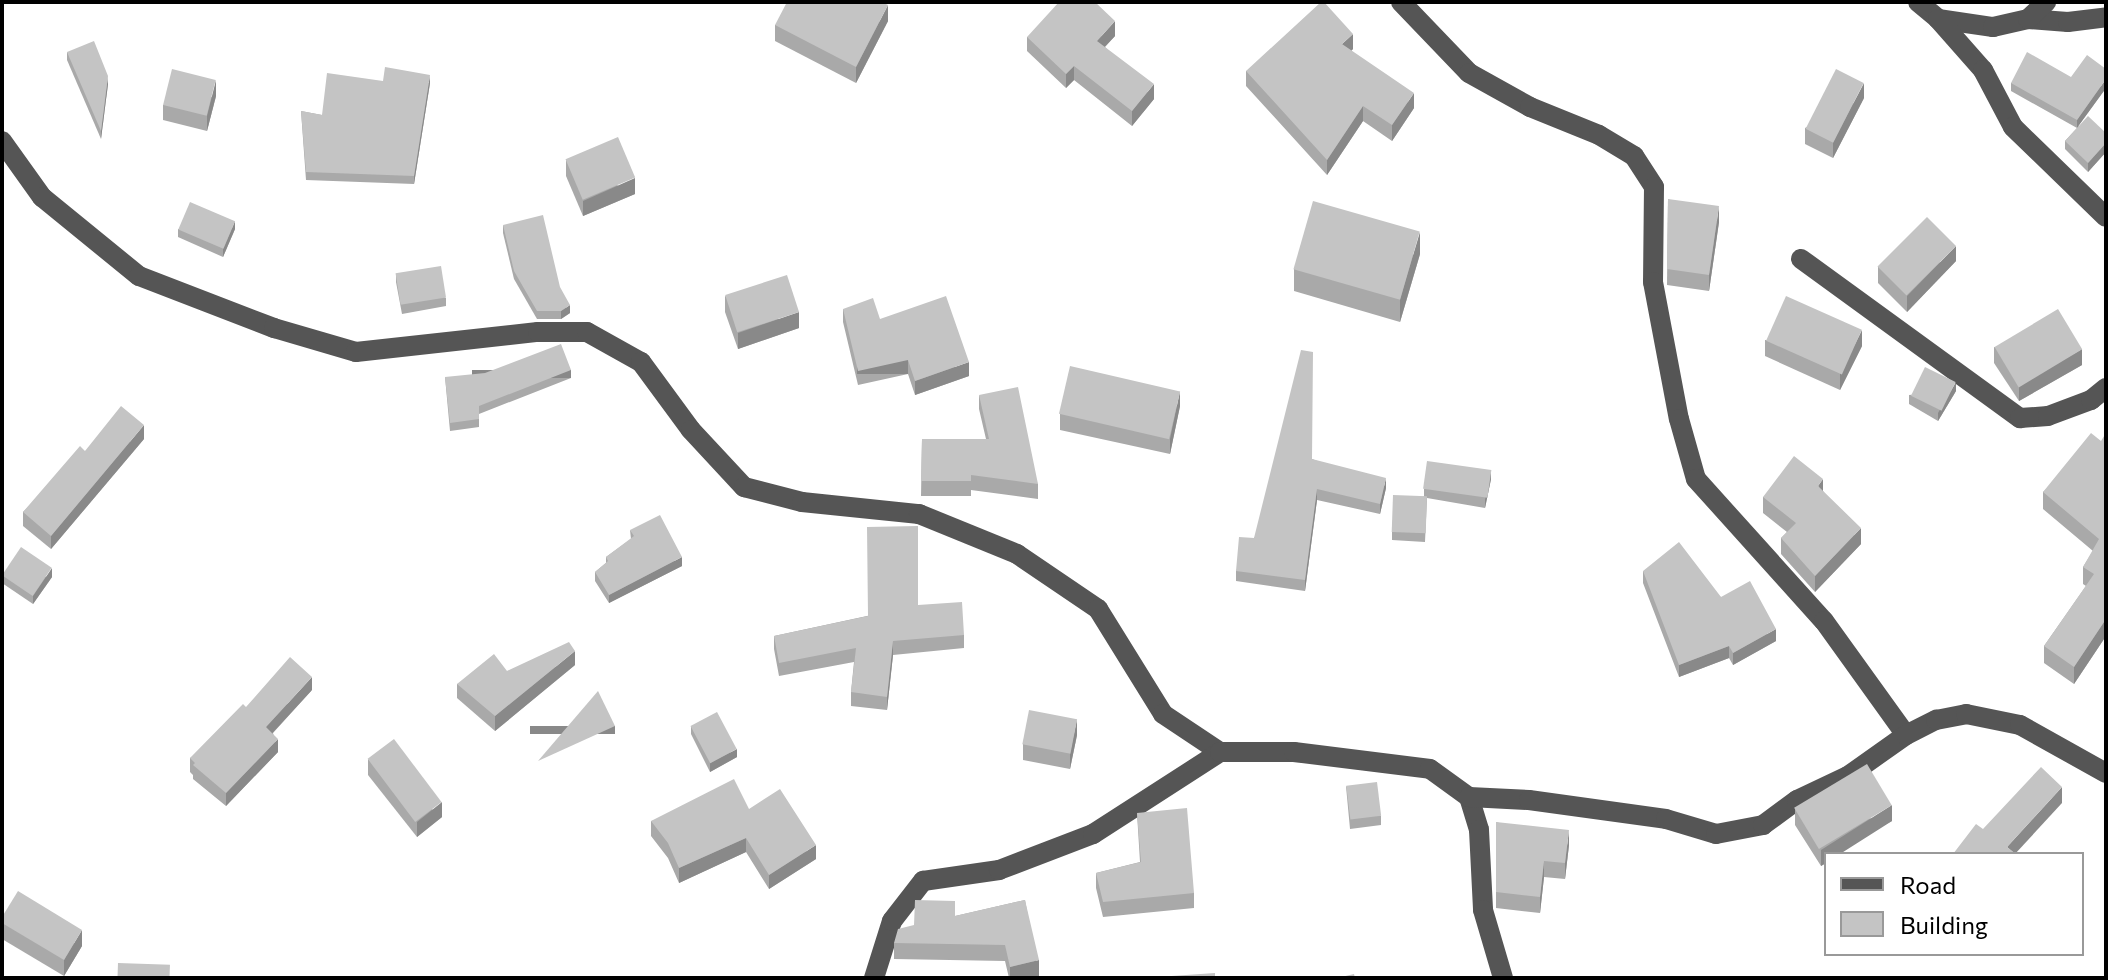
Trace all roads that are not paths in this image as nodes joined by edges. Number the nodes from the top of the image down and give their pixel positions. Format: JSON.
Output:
{"nodes":[{"id":1,"x":1401,"y":2,"type":"edge"},
{"id":2,"x":1918,"y":2,"type":"edge"},
{"id":3,"x":2046,"y":2,"type":"edge"},
{"id":4,"x":2106,"y":17,"type":"edge"},
{"id":5,"x":1938,"y":19,"type":"junction"},
{"id":6,"x":2028,"y":19,"type":"junction"},
{"id":7,"x":2,"y":141,"type":"edge"},
{"id":8,"x":2106,"y":217,"type":"edge"},
{"id":9,"x":1801,"y":259,"type":"dead end"},
{"id":10,"x":2106,"y":388,"type":"edge"},
{"id":11,"x":1906,"y":735,"type":"junction"},
{"id":12,"x":1220,"y":752,"type":"junction"},
{"id":13,"x":2106,"y":773,"type":"edge"},
{"id":14,"x":1469,"y":797,"type":"junction"},
{"id":15,"x":874,"y":978,"type":"edge"},
{"id":16,"x":1503,"y":978,"type":"edge"}],
"edges":[{"from":1,"to":11,"type":"street"},
{"from":2,"to":5,"type":"street"},
{"from":3,"to":6,"type":"street"},
{"from":4,"to":6,"type":"street"},
{"from":5,"to":6,"type":"street"},
{"from":5,"to":8,"type":"street"},
{"from":7,"to":12,"type":"street"},
{"from":9,"to":10,"type":"street"},
{"from":11,"to":13,"type":"street"},
{"from":11,"to":14,"type":"street"},
{"from":12,"to":14,"type":"street"},
{"from":12,"to":15,"type":"street"},
{"from":14,"to":16,"type":"street"}]}
